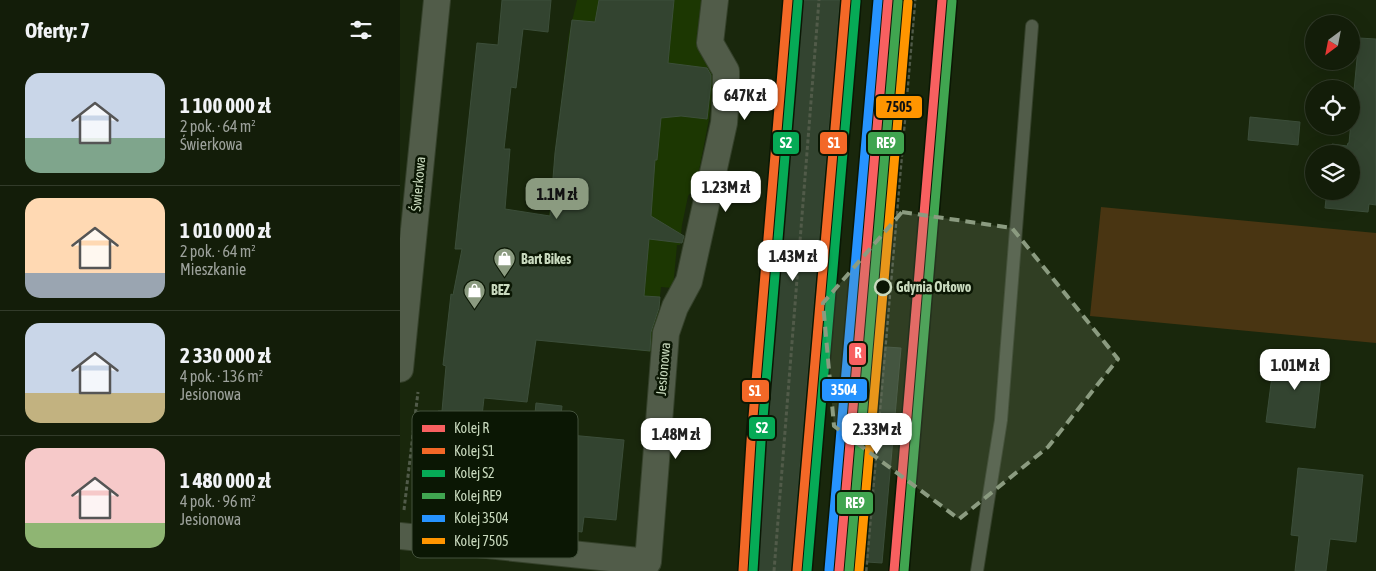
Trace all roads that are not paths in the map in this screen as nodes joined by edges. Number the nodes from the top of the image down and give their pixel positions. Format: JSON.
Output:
{"nodes":[{"id":1,"x":437,"y":0,"type":"edge"},
{"id":2,"x":715,"y":0,"type":"edge"},
{"id":3,"x":1032,"y":26,"type":"dead end"},
{"id":4,"x":410,"y":156,"type":"edge"},
{"id":5,"x":400,"y":368,"type":"edge"},
{"id":6,"x":578,"y":555,"type":"edge"},
{"id":7,"x":977,"y":571,"type":"edge"}],
"edges":[{"from":1,"to":4,"type":"street","name":"Świerkowa"},
{"from":2,"to":6,"type":"street","name":"Jesionowa"},
{"from":3,"to":7,"type":"lane"},
{"from":4,"to":5,"type":"street","name":"Świerkowa"}]}
